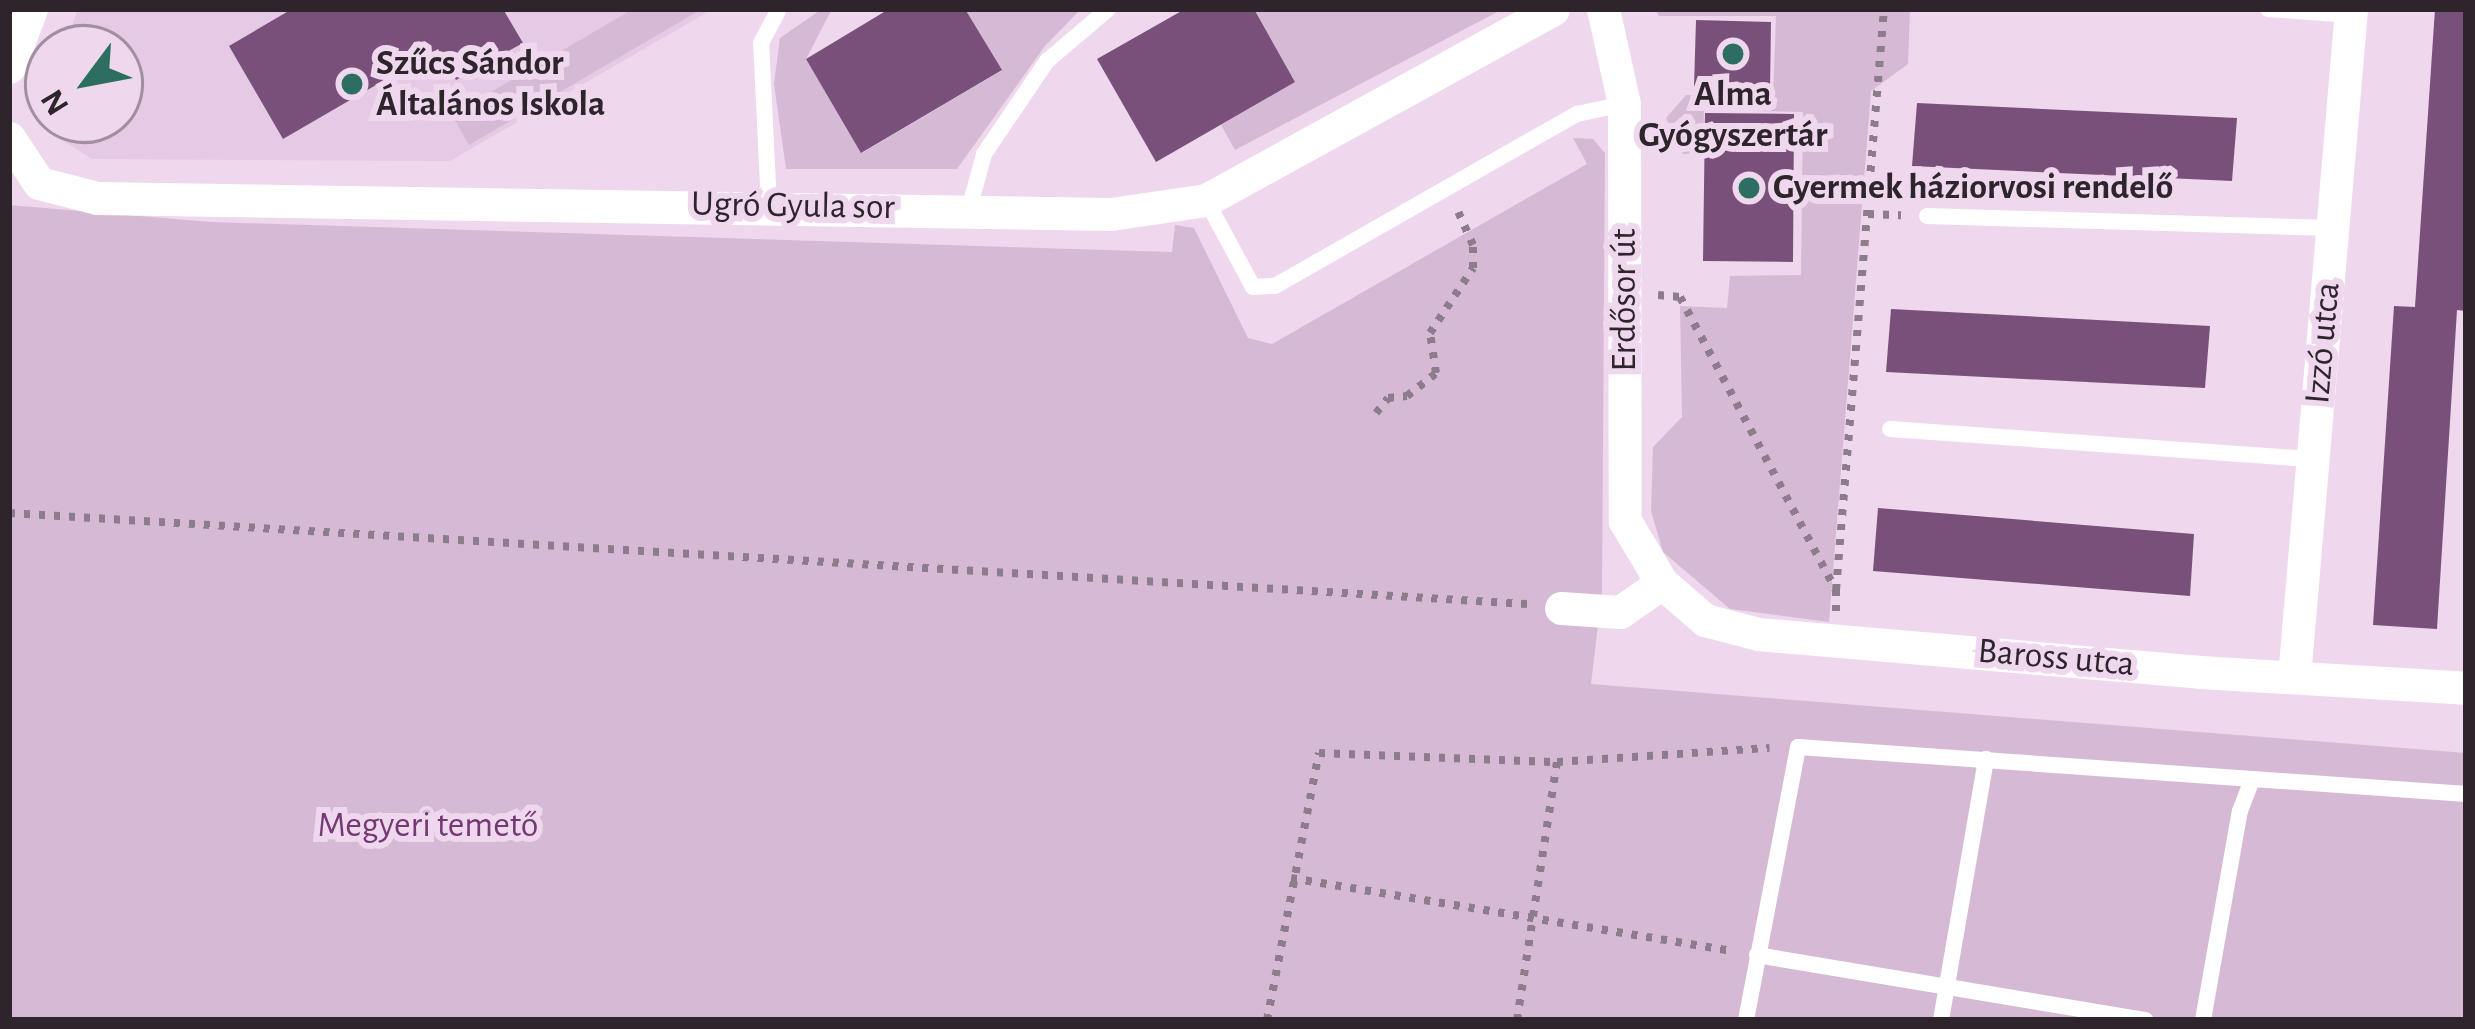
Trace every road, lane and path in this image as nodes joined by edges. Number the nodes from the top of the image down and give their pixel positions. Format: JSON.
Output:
{"nodes":[{"id":1,"x":31,"y":9,"type":"edge"},
{"id":2,"x":779,"y":9,"type":"edge"},
{"id":3,"x":1108,"y":9,"type":"edge"},
{"id":4,"x":1553,"y":9,"type":"edge"},
{"id":5,"x":1603,"y":9,"type":"edge"},
{"id":6,"x":1884,"y":9,"type":"edge"},
{"id":7,"x":2268,"y":9,"type":"edge"},
{"id":8,"x":2351,"y":12,"type":"edge"},
{"id":9,"x":9,"y":67,"type":"edge"},
{"id":10,"x":1624,"y":104,"type":"junction"},
{"id":11,"x":9,"y":138,"type":"edge"},
{"id":12,"x":1447,"y":189,"type":"junction"},
{"id":13,"x":1206,"y":200,"type":"junction"},
{"id":14,"x":769,"y":205,"type":"junction"},
{"id":15,"x":970,"y":209,"type":"junction"},
{"id":16,"x":1927,"y":216,"type":"dead end"},
{"id":17,"x":2333,"y":227,"type":"junction"},
{"id":18,"x":1627,"y":292,"type":"junction"},
{"id":19,"x":1376,"y":413,"type":"dead end"},
{"id":20,"x":1890,"y":429,"type":"dead end"},
{"id":21,"x":2313,"y":459,"type":"junction"},
{"id":22,"x":9,"y":513,"type":"edge"},
{"id":23,"x":1661,"y":583,"type":"junction"},
{"id":24,"x":1836,"y":590,"type":"junction"},
{"id":25,"x":1561,"y":608,"type":"joint"},
{"id":26,"x":1836,"y":640,"type":"junction"},
{"id":27,"x":2294,"y":677,"type":"junction"},
{"id":28,"x":2466,"y":688,"type":"edge"},
{"id":29,"x":1798,"y":746,"type":"junction"},
{"id":30,"x":1986,"y":759,"type":"junction"},
{"id":31,"x":1557,"y":762,"type":"junction"},
{"id":32,"x":2252,"y":780,"type":"junction"},
{"id":33,"x":2466,"y":794,"type":"edge"},
{"id":34,"x":1291,"y":878,"type":"junction"},
{"id":35,"x":1533,"y":917,"type":"junction"},
{"id":36,"x":1757,"y":955,"type":"junction"},
{"id":37,"x":1946,"y":987,"type":"junction"},
{"id":38,"x":1267,"y":1020,"type":"edge"},
{"id":39,"x":1517,"y":1020,"type":"edge"},
{"id":40,"x":1746,"y":1020,"type":"edge"},
{"id":41,"x":1941,"y":1020,"type":"edge"},
{"id":42,"x":2146,"y":1020,"type":"edge"},
{"id":43,"x":2203,"y":1020,"type":"edge"}],
"edges":[{"from":1,"to":9,"type":"street"},
{"from":2,"to":14,"type":"lane"},
{"from":3,"to":15,"type":"lane"},
{"from":4,"to":13,"type":"street","name":"Ugró Gyula sor"},
{"from":5,"to":10,"type":"street","name":"Erdősor út"},
{"from":6,"to":24,"type":"path"},
{"from":7,"to":8,"type":"lane"},
{"from":8,"to":17,"type":"street","name":"Izzó utca"},
{"from":10,"to":12,"type":"lane"},
{"from":10,"to":18,"type":"street","name":"Erdősor út"},
{"from":11,"to":14,"type":"street","name":"Ugró Gyula sor"},
{"from":12,"to":13,"type":"lane"},
{"from":12,"to":19,"type":"path"},
{"from":13,"to":15,"type":"street","name":"Ugró Gyula sor"},
{"from":14,"to":15,"type":"street","name":"Ugró Gyula sor"},
{"from":16,"to":17,"type":"lane"},
{"from":17,"to":21,"type":"street","name":"Izzó utca"},
{"from":18,"to":23,"type":"street","name":"Erdősor út"},
{"from":18,"to":24,"type":"path"},
{"from":20,"to":21,"type":"lane"},
{"from":21,"to":27,"type":"street","name":"Izzó utca"},
{"from":22,"to":25,"type":"path"},
{"from":23,"to":25,"type":"street"},
{"from":23,"to":26,"type":"street","name":"Baross utca"},
{"from":24,"to":26,"type":"path"},
{"from":26,"to":27,"type":"street","name":"Baross utca"},
{"from":27,"to":28,"type":"street","name":"Baross utca"},
{"from":29,"to":30,"type":"lane"},
{"from":29,"to":31,"type":"path"},
{"from":29,"to":36,"type":"lane"},
{"from":30,"to":32,"type":"lane"},
{"from":30,"to":37,"type":"lane"},
{"from":31,"to":34,"type":"path"},
{"from":31,"to":35,"type":"path"},
{"from":32,"to":33,"type":"lane"},
{"from":32,"to":43,"type":"lane"},
{"from":34,"to":35,"type":"path"},
{"from":34,"to":38,"type":"path"},
{"from":35,"to":36,"type":"path"},
{"from":35,"to":39,"type":"path"},
{"from":36,"to":37,"type":"lane"},
{"from":36,"to":40,"type":"lane"},
{"from":37,"to":41,"type":"lane"},
{"from":37,"to":42,"type":"lane"}]}
